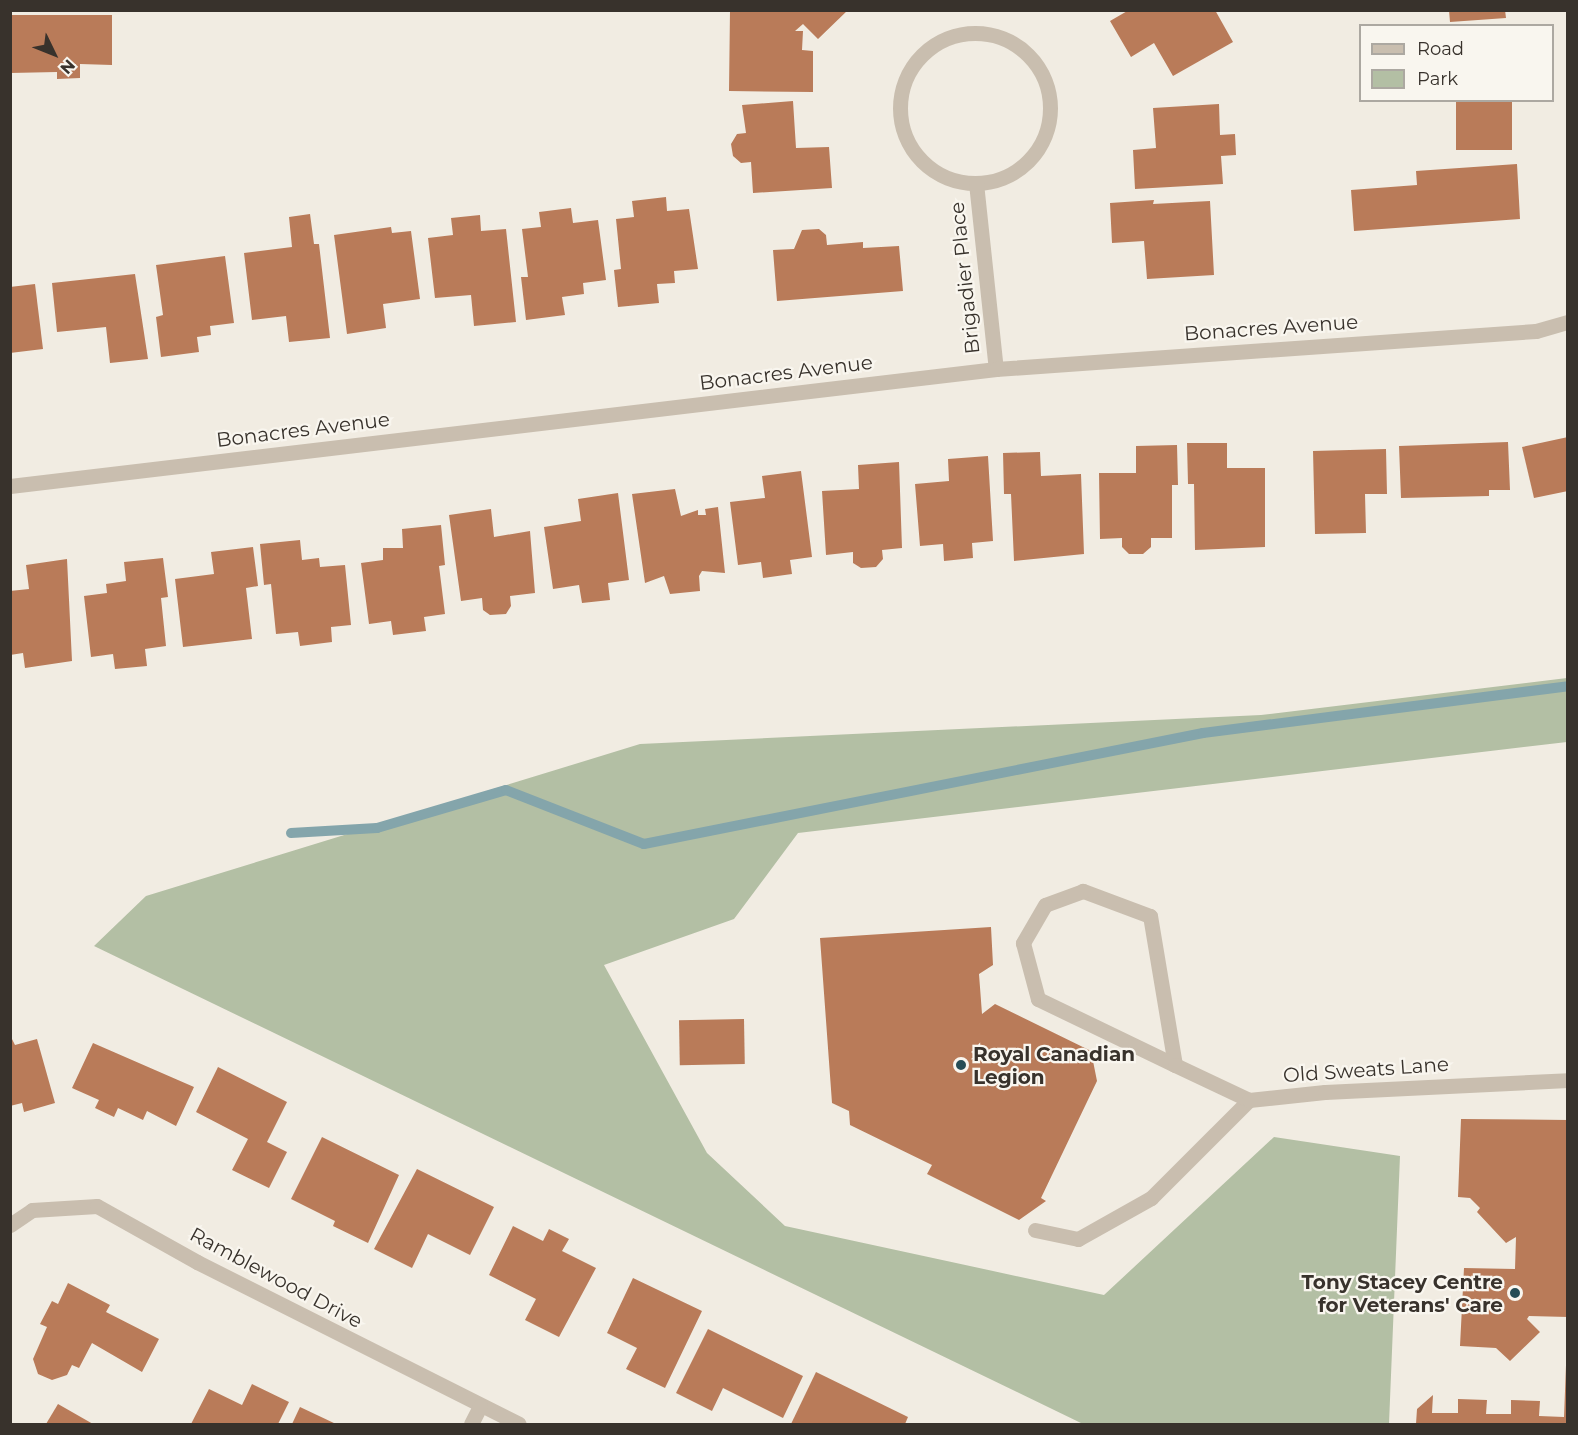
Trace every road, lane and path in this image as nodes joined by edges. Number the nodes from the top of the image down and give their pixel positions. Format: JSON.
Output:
{"nodes":[{"id":1,"x":976,"y":183,"type":"junction"},
{"id":2,"x":1568,"y":322,"type":"edge"},
{"id":3,"x":996,"y":369,"type":"junction"},
{"id":4,"x":10,"y":486,"type":"edge"},
{"id":5,"x":1175,"y":1065,"type":"junction"},
{"id":6,"x":1568,"y":1080,"type":"edge"},
{"id":7,"x":1249,"y":1100,"type":"junction"},
{"id":8,"x":10,"y":1224,"type":"edge"},
{"id":9,"x":1035,"y":1230,"type":"dead end"},
{"id":10,"x":480,"y":1406,"type":"junction"},
{"id":11,"x":471,"y":1425,"type":"edge"},
{"id":12,"x":519,"y":1425,"type":"edge"}],
"edges":[{"from":1,"to":1,"type":"street","name":"Brigadier Place"},
{"from":1,"to":3,"type":"street","name":"Brigadier Place"},
{"from":2,"to":3,"type":"street","name":"Bonacres Avenue"},
{"from":3,"to":4,"type":"street","name":"Bonacres Avenue"},
{"from":5,"to":5,"type":"street"},
{"from":5,"to":7,"type":"street"},
{"from":6,"to":7,"type":"street","name":"Old Sweats Lane"},
{"from":7,"to":9,"type":"street"},
{"from":8,"to":10,"type":"street","name":"Ramblewood Drive"},
{"from":10,"to":11,"type":"street"},
{"from":10,"to":12,"type":"street","name":"Ramblewood Drive"}]}
